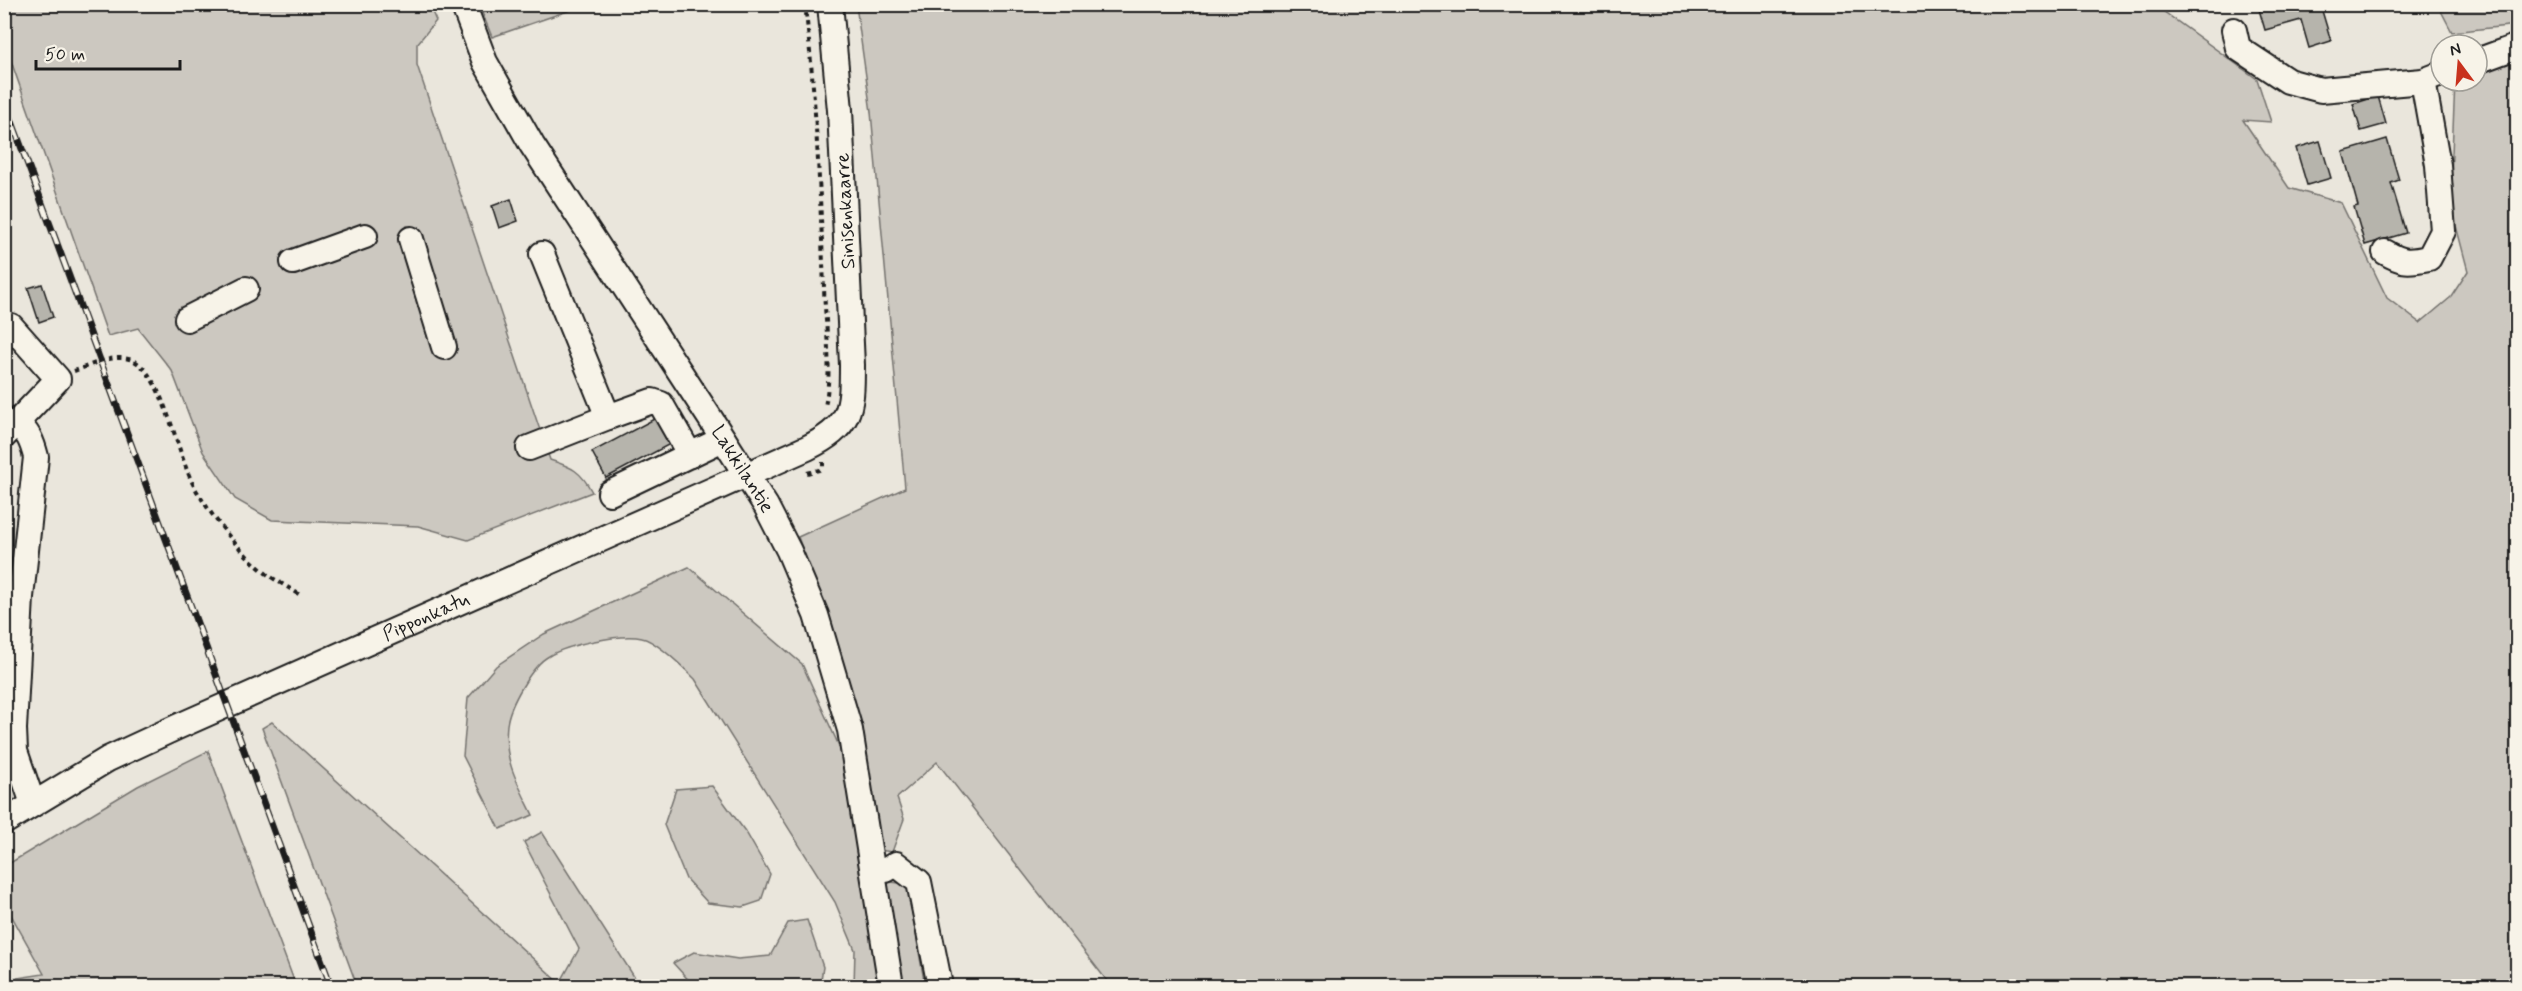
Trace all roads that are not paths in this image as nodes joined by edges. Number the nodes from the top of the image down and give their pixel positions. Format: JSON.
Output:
{"nodes":[{"id":1,"x":463,"y":4,"type":"edge"},
{"id":2,"x":830,"y":4,"type":"edge"},
{"id":3,"x":2234,"y":30,"type":"dead end"},
{"id":4,"x":2517,"y":46,"type":"edge"},
{"id":5,"x":2489,"y":56,"type":"edge"},
{"id":6,"x":2429,"y":78,"type":"edge"},
{"id":7,"x":2433,"y":93,"type":"edge"},
{"id":8,"x":365,"y":236,"type":"dead end"},
{"id":9,"x":411,"y":239,"type":"dead end"},
{"id":10,"x":2385,"y":252,"type":"dead end"},
{"id":11,"x":542,"y":254,"type":"dead end"},
{"id":12,"x":293,"y":262,"type":"dead end"},
{"id":13,"x":246,"y":289,"type":"dead end"},
{"id":14,"x":187,"y":320,"type":"dead end"},
{"id":15,"x":11,"y":326,"type":"dead end"},
{"id":16,"x":444,"y":347,"type":"dead end"},
{"id":17,"x":608,"y":417,"type":"junction"},
{"id":18,"x":847,"y":417,"type":"joint"},
{"id":19,"x":10,"y":429,"type":"edge"},
{"id":20,"x":723,"y":439,"type":"junction"},
{"id":21,"x":529,"y":448,"type":"dead end"},
{"id":22,"x":690,"y":455,"type":"junction"},
{"id":23,"x":746,"y":475,"type":"junction"},
{"id":24,"x":610,"y":493,"type":"dead end"},
{"id":25,"x":33,"y":804,"type":"junction"},
{"id":26,"x":4,"y":822,"type":"edge"},
{"id":27,"x":873,"y":870,"type":"junction"},
{"id":28,"x":891,"y":987,"type":"edge"},
{"id":29,"x":940,"y":987,"type":"edge"}],
"edges":[{"from":1,"to":20,"type":"street","name":"Lakkilantie"},
{"from":2,"to":18,"type":"street","name":"Sinisenkaarre"},
{"from":3,"to":6,"type":"street"},
{"from":4,"to":5,"type":"street"},
{"from":7,"to":10,"type":"street"},
{"from":8,"to":12,"type":"street"},
{"from":9,"to":16,"type":"street"},
{"from":11,"to":17,"type":"street"},
{"from":13,"to":14,"type":"street"},
{"from":15,"to":19,"type":"street"},
{"from":17,"to":21,"type":"street"},
{"from":17,"to":22,"type":"street"},
{"from":18,"to":23,"type":"street","name":"Pipponkatu"},
{"from":19,"to":25,"type":"street"},
{"from":20,"to":22,"type":"street"},
{"from":20,"to":23,"type":"street","name":"Lakkilantie"},
{"from":22,"to":24,"type":"street"},
{"from":23,"to":25,"type":"street","name":"Pipponkatu"},
{"from":23,"to":27,"type":"street","name":"Lakkilantie"},
{"from":25,"to":26,"type":"street","name":"Pipponkatu"},
{"from":27,"to":28,"type":"street","name":"Lakkilantie"},
{"from":27,"to":29,"type":"street"}]}
